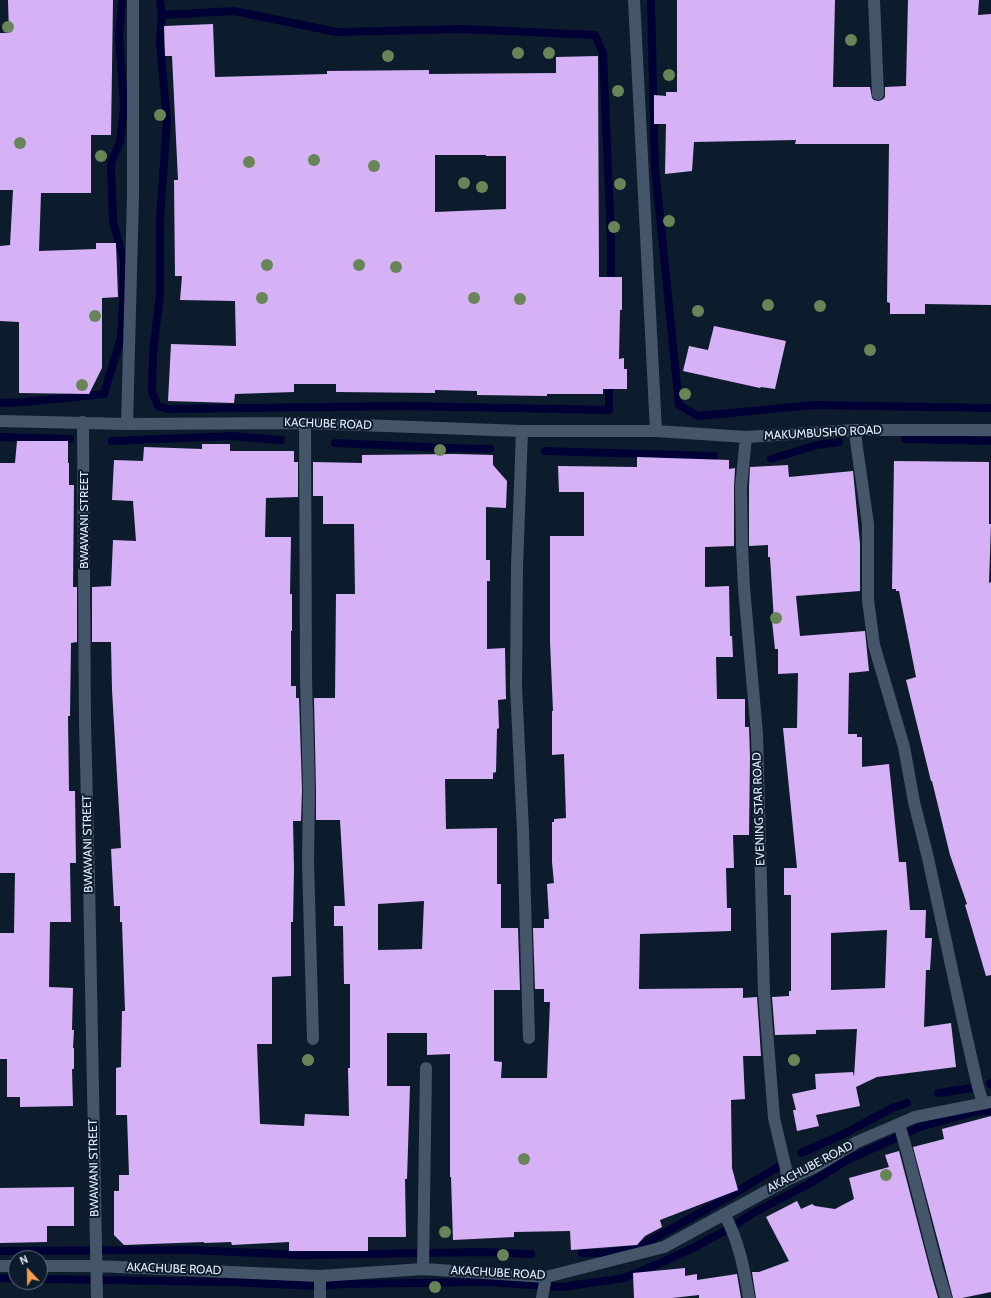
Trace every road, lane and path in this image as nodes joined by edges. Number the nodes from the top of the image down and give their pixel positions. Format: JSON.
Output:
{"nodes":[{"id":1,"x":133,"y":0,"type":"edge"},
{"id":2,"x":634,"y":0,"type":"edge"},
{"id":3,"x":874,"y":0,"type":"edge"},
{"id":4,"x":878,"y":94,"type":"dead end"},
{"id":5,"x":0,"y":421,"type":"edge"},
{"id":6,"x":83,"y":422,"type":"junction"},
{"id":7,"x":305,"y":423,"type":"junction"},
{"id":8,"x":127,"y":424,"type":"junction"},
{"id":9,"x":855,"y":430,"type":"junction"},
{"id":10,"x":991,"y":430,"type":"edge"},
{"id":11,"x":522,"y":431,"type":"junction"},
{"id":12,"x":656,"y":431,"type":"junction"},
{"id":13,"x":746,"y":437,"type":"junction"},
{"id":14,"x":529,"y":1038,"type":"dead end"},
{"id":15,"x":313,"y":1039,"type":"dead end"},
{"id":16,"x":426,"y":1068,"type":"dead end"},
{"id":17,"x":987,"y":1102,"type":"edge"},
{"id":18,"x":899,"y":1124,"type":"junction"},
{"id":19,"x":787,"y":1180,"type":"junction"},
{"id":20,"x":724,"y":1214,"type":"junction"},
{"id":21,"x":48,"y":1266,"type":"edge"},
{"id":22,"x":96,"y":1266,"type":"junction"},
{"id":23,"x":423,"y":1269,"type":"junction"},
{"id":24,"x":320,"y":1276,"type":"junction"},
{"id":25,"x":546,"y":1277,"type":"junction"},
{"id":26,"x":97,"y":1298,"type":"edge"},
{"id":27,"x":320,"y":1298,"type":"edge"},
{"id":28,"x":542,"y":1298,"type":"edge"},
{"id":29,"x":749,"y":1298,"type":"edge"},
{"id":30,"x":946,"y":1298,"type":"edge"}],
"edges":[{"from":1,"to":8,"type":"street"},
{"from":2,"to":12,"type":"street"},
{"from":3,"to":4,"type":"street"},
{"from":5,"to":6,"type":"street","name":"KACHUBE ROAD"},
{"from":6,"to":8,"type":"street","name":"KACHUBE ROAD"},
{"from":6,"to":22,"type":"street","name":"BWAWANI STREET"},
{"from":7,"to":8,"type":"street","name":"KACHUBE ROAD"},
{"from":7,"to":11,"type":"street","name":"KACHUBE ROAD"},
{"from":7,"to":15,"type":"street"},
{"from":9,"to":10,"type":"street","name":"MAKUMBUSHO ROAD"},
{"from":9,"to":13,"type":"street","name":"MAKUMBUSHO ROAD"},
{"from":9,"to":17,"type":"street"},
{"from":11,"to":12,"type":"street","name":"KACHUBE ROAD"},
{"from":11,"to":14,"type":"street"},
{"from":12,"to":13,"type":"street","name":"MAKUMBUSHO ROAD"},
{"from":13,"to":19,"type":"street","name":"EVENING STAR ROAD"},
{"from":16,"to":23,"type":"street"},
{"from":17,"to":18,"type":"street","name":"AKACHUBE ROAD"},
{"from":18,"to":19,"type":"street","name":"AKACHUBE ROAD"},
{"from":18,"to":30,"type":"street"},
{"from":19,"to":20,"type":"street","name":"AKACHUBE ROAD"},
{"from":20,"to":25,"type":"street","name":"AKACHUBE ROAD"},
{"from":20,"to":29,"type":"street"},
{"from":21,"to":22,"type":"street","name":"AKACHUBE ROAD"},
{"from":22,"to":24,"type":"street","name":"AKACHUBE ROAD"},
{"from":22,"to":26,"type":"street","name":"BWAWANI STREET"},
{"from":23,"to":24,"type":"street","name":"AKACHUBE ROAD"},
{"from":23,"to":25,"type":"street","name":"AKACHUBE ROAD"},
{"from":24,"to":27,"type":"street"},
{"from":25,"to":28,"type":"street"}]}
